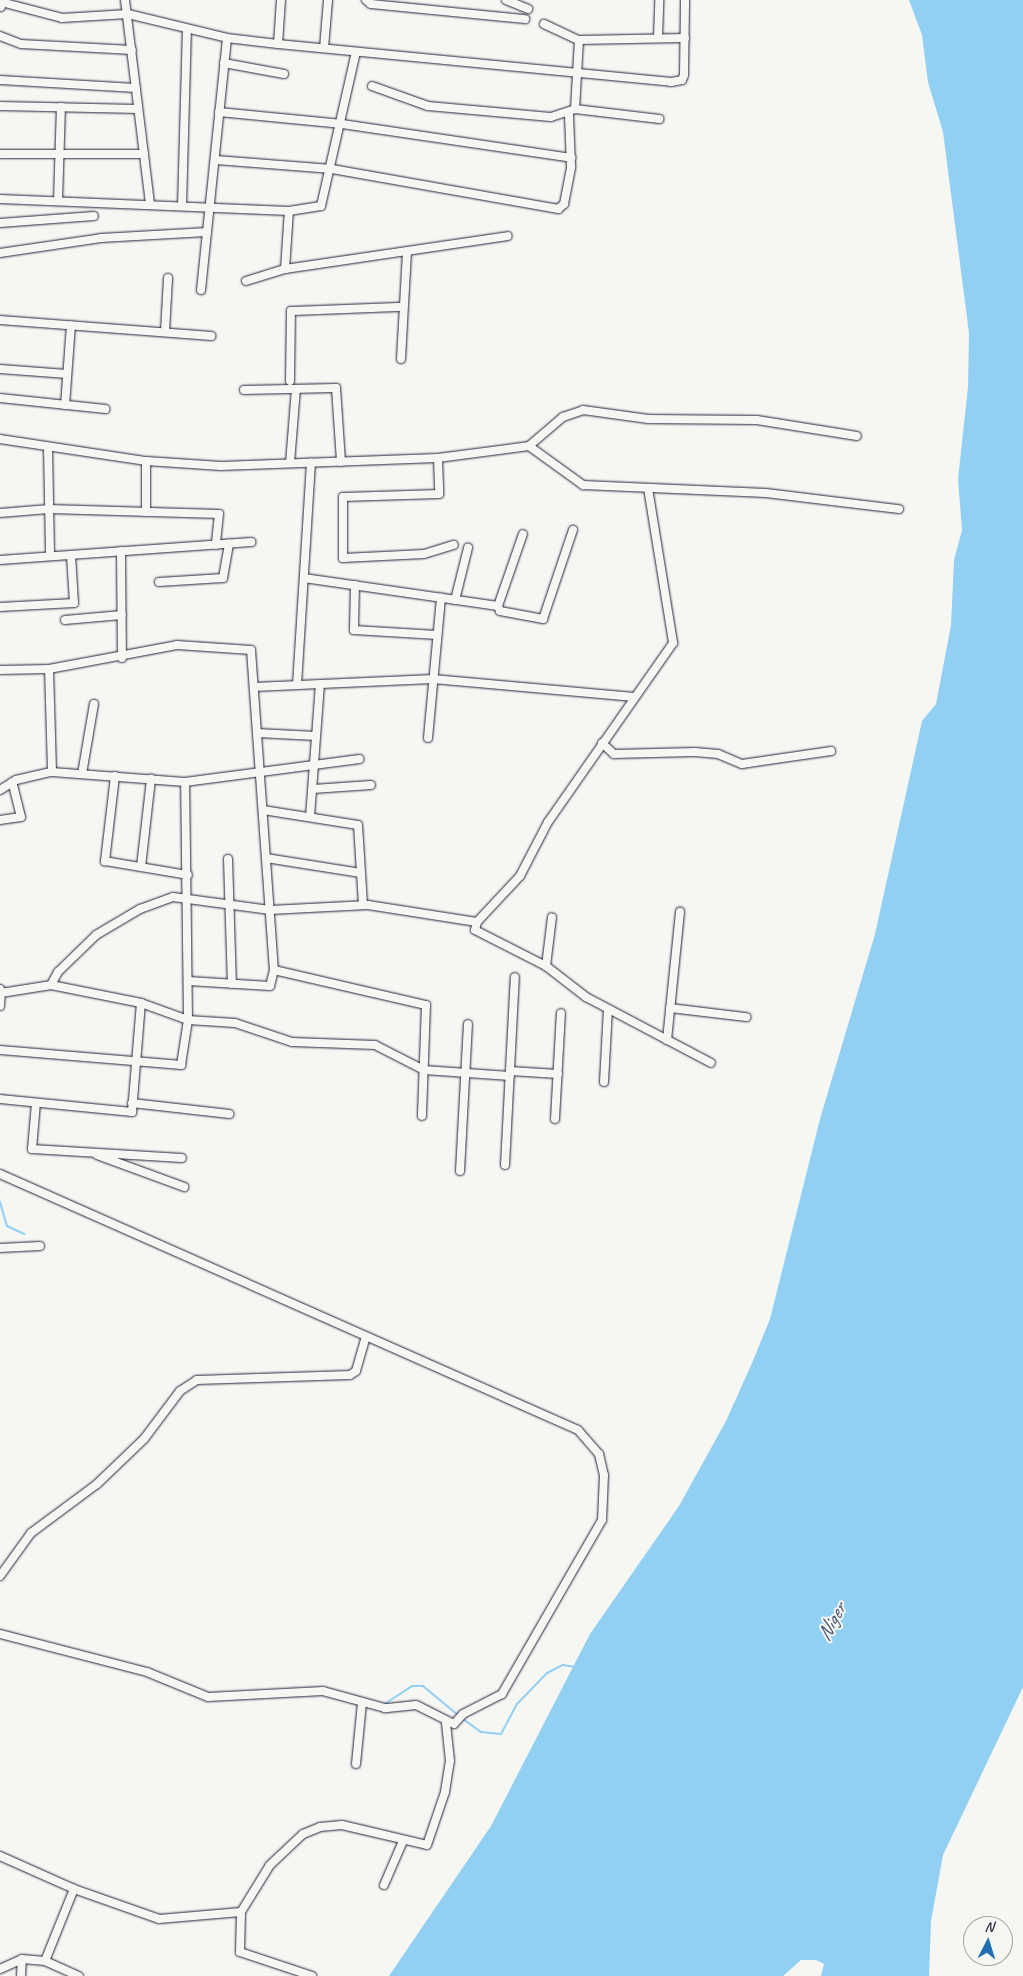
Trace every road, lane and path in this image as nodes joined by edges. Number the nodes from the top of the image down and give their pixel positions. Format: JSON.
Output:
{"nodes":[{"id":1,"x":125,"y":0,"type":"edge"},
{"id":2,"x":281,"y":0,"type":"edge"},
{"id":3,"x":328,"y":0,"type":"edge"},
{"id":4,"x":366,"y":0,"type":"edge"},
{"id":5,"x":506,"y":0,"type":"edge"},
{"id":6,"x":658,"y":0,"type":"edge"},
{"id":7,"x":685,"y":0,"type":"edge"},
{"id":8,"x":1,"y":3,"type":"edge"},
{"id":9,"x":528,"y":9,"type":"dead end"},
{"id":10,"x":128,"y":14,"type":"junction"},
{"id":11,"x":525,"y":19,"type":"dead end"},
{"id":12,"x":544,"y":24,"type":"dead end"},
{"id":13,"x":187,"y":30,"type":"junction"},
{"id":14,"x":0,"y":36,"type":"edge"},
{"id":15,"x":227,"y":38,"type":"junction"},
{"id":16,"x":658,"y":38,"type":"junction"},
{"id":17,"x":684,"y":38,"type":"junction"},
{"id":18,"x":579,"y":40,"type":"junction"},
{"id":19,"x":278,"y":44,"type":"junction"},
{"id":20,"x":324,"y":48,"type":"junction"},
{"id":21,"x":132,"y":50,"type":"junction"},
{"id":22,"x":356,"y":52,"type":"junction"},
{"id":23,"x":224,"y":63,"type":"junction"},
{"id":24,"x":577,"y":71,"type":"junction"},
{"id":25,"x":284,"y":74,"type":"dead end"},
{"id":26,"x":0,"y":80,"type":"edge"},
{"id":27,"x":372,"y":86,"type":"dead end"},
{"id":28,"x":136,"y":88,"type":"junction"},
{"id":29,"x":0,"y":106,"type":"edge"},
{"id":30,"x":61,"y":106,"type":"junction"},
{"id":31,"x":138,"y":109,"type":"junction"},
{"id":32,"x":219,"y":112,"type":"junction"},
{"id":33,"x":572,"y":112,"type":"junction"},
{"id":34,"x":659,"y":119,"type":"dead end"},
{"id":35,"x":342,"y":124,"type":"junction"},
{"id":36,"x":0,"y":154,"type":"edge"},
{"id":37,"x":144,"y":154,"type":"junction"},
{"id":38,"x":59,"y":156,"type":"junction"},
{"id":39,"x":572,"y":158,"type":"junction"},
{"id":40,"x":216,"y":160,"type":"junction"},
{"id":41,"x":332,"y":169,"type":"junction"},
{"id":42,"x":0,"y":199,"type":"edge"},
{"id":43,"x":58,"y":200,"type":"junction"},
{"id":44,"x":150,"y":204,"type":"junction"},
{"id":45,"x":182,"y":206,"type":"junction"},
{"id":46,"x":212,"y":207,"type":"junction"},
{"id":47,"x":289,"y":211,"type":"junction"},
{"id":48,"x":94,"y":216,"type":"dead end"},
{"id":49,"x":0,"y":222,"type":"edge"},
{"id":50,"x":207,"y":232,"type":"junction"},
{"id":51,"x":508,"y":236,"type":"dead end"},
{"id":52,"x":407,"y":251,"type":"junction"},
{"id":53,"x":0,"y":253,"type":"edge"},
{"id":54,"x":285,"y":269,"type":"junction"},
{"id":55,"x":168,"y":278,"type":"dead end"},
{"id":56,"x":246,"y":281,"type":"dead end"},
{"id":57,"x":201,"y":290,"type":"dead end"},
{"id":58,"x":400,"y":307,"type":"junction"},
{"id":59,"x":0,"y":320,"type":"edge"},
{"id":60,"x":71,"y":325,"type":"junction"},
{"id":61,"x":164,"y":332,"type":"junction"},
{"id":62,"x":211,"y":336,"type":"dead end"},
{"id":63,"x":400,"y":359,"type":"dead end"},
{"id":64,"x":0,"y":369,"type":"edge"},
{"id":65,"x":67,"y":374,"type":"junction"},
{"id":66,"x":290,"y":380,"type":"dead end"},
{"id":67,"x":296,"y":389,"type":"junction"},
{"id":68,"x":244,"y":390,"type":"dead end"},
{"id":69,"x":0,"y":398,"type":"edge"},
{"id":70,"x":65,"y":405,"type":"junction"},
{"id":71,"x":105,"y":409,"type":"dead end"},
{"id":72,"x":857,"y":436,"type":"dead end"},
{"id":73,"x":0,"y":439,"type":"edge"},
{"id":74,"x":529,"y":446,"type":"junction"},
{"id":75,"x":48,"y":448,"type":"junction"},
{"id":76,"x":438,"y":458,"type":"junction"},
{"id":77,"x":146,"y":461,"type":"junction"},
{"id":78,"x":311,"y":462,"type":"junction"},
{"id":79,"x":341,"y":462,"type":"junction"},
{"id":80,"x":290,"y":463,"type":"junction"},
{"id":81,"x":648,"y":488,"type":"junction"},
{"id":82,"x":899,"y":509,"type":"dead end"},
{"id":83,"x":49,"y":510,"type":"junction"},
{"id":84,"x":146,"y":512,"type":"junction"},
{"id":85,"x":0,"y":513,"type":"edge"},
{"id":86,"x":573,"y":530,"type":"dead end"},
{"id":87,"x":523,"y":534,"type":"dead end"},
{"id":88,"x":251,"y":542,"type":"dead end"},
{"id":89,"x":229,"y":544,"type":"junction"},
{"id":90,"x":216,"y":545,"type":"junction"},
{"id":91,"x":454,"y":545,"type":"dead end"},
{"id":92,"x":468,"y":548,"type":"dead end"},
{"id":93,"x":121,"y":552,"type":"junction"},
{"id":94,"x":71,"y":555,"type":"junction"},
{"id":95,"x":50,"y":556,"type":"junction"},
{"id":96,"x":0,"y":560,"type":"edge"},
{"id":97,"x":304,"y":578,"type":"junction"},
{"id":98,"x":159,"y":582,"type":"dead end"},
{"id":99,"x":356,"y":586,"type":"junction"},
{"id":100,"x":441,"y":598,"type":"junction"},
{"id":101,"x":455,"y":600,"type":"junction"},
{"id":102,"x":498,"y":606,"type":"junction"},
{"id":103,"x":0,"y":607,"type":"edge"},
{"id":104,"x":122,"y":615,"type":"junction"},
{"id":105,"x":65,"y":620,"type":"dead end"},
{"id":106,"x":437,"y":635,"type":"junction"},
{"id":107,"x":122,"y":658,"type":"junction"},
{"id":108,"x":49,"y":669,"type":"junction"},
{"id":109,"x":0,"y":670,"type":"edge"},
{"id":110,"x":433,"y":679,"type":"junction"},
{"id":111,"x":320,"y":684,"type":"junction"},
{"id":112,"x":296,"y":685,"type":"junction"},
{"id":113,"x":254,"y":687,"type":"junction"},
{"id":114,"x":634,"y":697,"type":"junction"},
{"id":115,"x":94,"y":704,"type":"dead end"},
{"id":116,"x":257,"y":733,"type":"junction"},
{"id":117,"x":316,"y":736,"type":"junction"},
{"id":118,"x":428,"y":738,"type":"dead end"},
{"id":119,"x":602,"y":743,"type":"junction"},
{"id":120,"x":831,"y":751,"type":"dead end"},
{"id":121,"x":359,"y":759,"type":"dead end"},
{"id":122,"x":314,"y":765,"type":"junction"},
{"id":123,"x":52,"y":772,"type":"junction"},
{"id":124,"x":260,"y":772,"type":"junction"},
{"id":125,"x":82,"y":774,"type":"junction"},
{"id":126,"x":116,"y":776,"type":"junction"},
{"id":127,"x":151,"y":779,"type":"junction"},
{"id":128,"x":12,"y":782,"type":"junction"},
{"id":129,"x":185,"y":782,"type":"junction"},
{"id":130,"x":371,"y":785,"type":"dead end"},
{"id":131,"x":312,"y":789,"type":"junction"},
{"id":132,"x":0,"y":790,"type":"edge"},
{"id":133,"x":263,"y":810,"type":"junction"},
{"id":134,"x":310,"y":818,"type":"junction"},
{"id":135,"x":0,"y":820,"type":"edge"},
{"id":136,"x":266,"y":858,"type":"junction"},
{"id":137,"x":228,"y":859,"type":"dead end"},
{"id":138,"x":141,"y":867,"type":"junction"},
{"id":139,"x":361,"y":873,"type":"junction"},
{"id":140,"x":188,"y":875,"type":"junction"},
{"id":141,"x":188,"y":897,"type":"junction"},
{"id":142,"x":230,"y":903,"type":"junction"},
{"id":143,"x":363,"y":905,"type":"junction"},
{"id":144,"x":270,"y":910,"type":"junction"},
{"id":145,"x":680,"y":912,"type":"dead end"},
{"id":146,"x":552,"y":917,"type":"dead end"},
{"id":147,"x":476,"y":922,"type":"junction"},
{"id":148,"x":546,"y":966,"type":"junction"},
{"id":149,"x":274,"y":970,"type":"junction"},
{"id":150,"x":515,"y":977,"type":"dead end"},
{"id":151,"x":188,"y":982,"type":"junction"},
{"id":152,"x":232,"y":984,"type":"junction"},
{"id":153,"x":51,"y":986,"type":"junction"},
{"id":154,"x":1,"y":991,"type":"edge"},
{"id":155,"x":140,"y":1003,"type":"junction"},
{"id":156,"x":0,"y":1006,"type":"edge"},
{"id":157,"x":670,"y":1008,"type":"junction"},
{"id":158,"x":608,"y":1009,"type":"junction"},
{"id":159,"x":561,"y":1013,"type":"dead end"},
{"id":160,"x":746,"y":1017,"type":"dead end"},
{"id":161,"x":188,"y":1020,"type":"junction"},
{"id":162,"x":468,"y":1024,"type":"dead end"},
{"id":163,"x":667,"y":1040,"type":"junction"},
{"id":164,"x":0,"y":1050,"type":"edge"},
{"id":165,"x":136,"y":1062,"type":"junction"},
{"id":166,"x":711,"y":1063,"type":"dead end"},
{"id":167,"x":424,"y":1070,"type":"junction"},
{"id":168,"x":465,"y":1073,"type":"junction"},
{"id":169,"x":510,"y":1074,"type":"junction"},
{"id":170,"x":558,"y":1074,"type":"junction"},
{"id":171,"x":604,"y":1082,"type":"dead end"},
{"id":172,"x":0,"y":1099,"type":"edge"},
{"id":173,"x":36,"y":1102,"type":"junction"},
{"id":174,"x":132,"y":1103,"type":"junction"},
{"id":175,"x":229,"y":1114,"type":"dead end"},
{"id":176,"x":422,"y":1116,"type":"dead end"},
{"id":177,"x":555,"y":1119,"type":"dead end"},
{"id":178,"x":93,"y":1153,"type":"junction"},
{"id":179,"x":182,"y":1158,"type":"dead end"},
{"id":180,"x":505,"y":1165,"type":"dead end"},
{"id":181,"x":460,"y":1171,"type":"dead end"},
{"id":182,"x":0,"y":1174,"type":"edge"},
{"id":183,"x":184,"y":1187,"type":"dead end"},
{"id":184,"x":40,"y":1246,"type":"dead end"},
{"id":185,"x":0,"y":1248,"type":"edge"},
{"id":186,"x":366,"y":1337,"type":"junction"},
{"id":187,"x":0,"y":1576,"type":"edge"},
{"id":188,"x":0,"y":1634,"type":"edge"},
{"id":189,"x":362,"y":1703,"type":"junction"},
{"id":190,"x":446,"y":1722,"type":"junction"},
{"id":191,"x":356,"y":1764,"type":"dead end"},
{"id":192,"x":403,"y":1840,"type":"junction"},
{"id":193,"x":0,"y":1856,"type":"edge"},
{"id":194,"x":384,"y":1885,"type":"dead end"},
{"id":195,"x":74,"y":1889,"type":"junction"},
{"id":196,"x":241,"y":1912,"type":"junction"},
{"id":197,"x":22,"y":1959,"type":"junction"},
{"id":198,"x":46,"y":1961,"type":"junction"},
{"id":199,"x":0,"y":1969,"type":"edge"},
{"id":200,"x":21,"y":1976,"type":"edge"},
{"id":201,"x":79,"y":1976,"type":"edge"},
{"id":202,"x":312,"y":1976,"type":"edge"}],
"edges":[{"from":1,"to":10,"type":"street"},
{"from":2,"to":19,"type":"street"},
{"from":3,"to":20,"type":"street"},
{"from":4,"to":11,"type":"street"},
{"from":5,"to":9,"type":"street"},
{"from":6,"to":16,"type":"street"},
{"from":7,"to":17,"type":"street"},
{"from":8,"to":10,"type":"street"},
{"from":10,"to":13,"type":"street"},
{"from":10,"to":21,"type":"street"},
{"from":12,"to":18,"type":"street"},
{"from":13,"to":15,"type":"street"},
{"from":13,"to":45,"type":"street"},
{"from":14,"to":21,"type":"street"},
{"from":15,"to":19,"type":"street"},
{"from":15,"to":23,"type":"street"},
{"from":16,"to":17,"type":"street"},
{"from":16,"to":18,"type":"street"},
{"from":17,"to":24,"type":"street"},
{"from":18,"to":24,"type":"street"},
{"from":19,"to":20,"type":"street"},
{"from":20,"to":22,"type":"street"},
{"from":21,"to":28,"type":"street"},
{"from":22,"to":24,"type":"street"},
{"from":22,"to":35,"type":"street"},
{"from":23,"to":25,"type":"street"},
{"from":23,"to":32,"type":"street"},
{"from":24,"to":33,"type":"street"},
{"from":26,"to":28,"type":"street"},
{"from":27,"to":33,"type":"street"},
{"from":28,"to":31,"type":"street"},
{"from":29,"to":30,"type":"street"},
{"from":30,"to":31,"type":"street"},
{"from":30,"to":38,"type":"street"},
{"from":31,"to":37,"type":"street"},
{"from":32,"to":35,"type":"street"},
{"from":32,"to":40,"type":"street"},
{"from":33,"to":34,"type":"street"},
{"from":33,"to":39,"type":"street"},
{"from":35,"to":39,"type":"street"},
{"from":35,"to":41,"type":"street"},
{"from":36,"to":38,"type":"street"},
{"from":37,"to":38,"type":"street"},
{"from":37,"to":44,"type":"street"},
{"from":38,"to":43,"type":"street"},
{"from":39,"to":41,"type":"street"},
{"from":40,"to":41,"type":"street"},
{"from":40,"to":46,"type":"street"},
{"from":41,"to":47,"type":"street"},
{"from":42,"to":43,"type":"street"},
{"from":43,"to":44,"type":"street"},
{"from":44,"to":45,"type":"street"},
{"from":45,"to":46,"type":"street"},
{"from":46,"to":47,"type":"street"},
{"from":46,"to":50,"type":"street"},
{"from":47,"to":54,"type":"street"},
{"from":48,"to":49,"type":"street"},
{"from":50,"to":53,"type":"street"},
{"from":50,"to":57,"type":"street"},
{"from":51,"to":52,"type":"street"},
{"from":52,"to":54,"type":"street"},
{"from":52,"to":58,"type":"street"},
{"from":54,"to":56,"type":"street"},
{"from":55,"to":61,"type":"street"},
{"from":58,"to":63,"type":"street"},
{"from":58,"to":66,"type":"street"},
{"from":59,"to":60,"type":"street"},
{"from":60,"to":61,"type":"street"},
{"from":60,"to":65,"type":"street"},
{"from":61,"to":62,"type":"street"},
{"from":64,"to":65,"type":"street"},
{"from":65,"to":70,"type":"street"},
{"from":67,"to":68,"type":"street"},
{"from":67,"to":79,"type":"street"},
{"from":67,"to":80,"type":"street"},
{"from":69,"to":70,"type":"street"},
{"from":70,"to":71,"type":"street"},
{"from":72,"to":74,"type":"street"},
{"from":73,"to":75,"type":"street"},
{"from":74,"to":76,"type":"street"},
{"from":74,"to":81,"type":"street"},
{"from":75,"to":77,"type":"street"},
{"from":75,"to":83,"type":"street"},
{"from":76,"to":79,"type":"street"},
{"from":76,"to":91,"type":"street"},
{"from":77,"to":80,"type":"street"},
{"from":77,"to":84,"type":"street"},
{"from":78,"to":79,"type":"street"},
{"from":78,"to":80,"type":"street"},
{"from":78,"to":97,"type":"street"},
{"from":81,"to":82,"type":"street"},
{"from":81,"to":114,"type":"street"},
{"from":83,"to":84,"type":"street"},
{"from":83,"to":85,"type":"street"},
{"from":83,"to":95,"type":"street"},
{"from":84,"to":90,"type":"street"},
{"from":86,"to":102,"type":"street"},
{"from":87,"to":102,"type":"street"},
{"from":88,"to":89,"type":"street"},
{"from":89,"to":90,"type":"street"},
{"from":89,"to":98,"type":"street"},
{"from":90,"to":93,"type":"street"},
{"from":92,"to":101,"type":"street"},
{"from":93,"to":94,"type":"street"},
{"from":93,"to":104,"type":"street"},
{"from":94,"to":95,"type":"street"},
{"from":94,"to":103,"type":"street"},
{"from":95,"to":96,"type":"street"},
{"from":97,"to":99,"type":"street"},
{"from":97,"to":112,"type":"street"},
{"from":99,"to":100,"type":"street"},
{"from":99,"to":106,"type":"street"},
{"from":100,"to":101,"type":"street"},
{"from":100,"to":106,"type":"street"},
{"from":101,"to":102,"type":"street"},
{"from":104,"to":105,"type":"street"},
{"from":104,"to":107,"type":"street"},
{"from":106,"to":110,"type":"street"},
{"from":107,"to":108,"type":"street"},
{"from":107,"to":113,"type":"street"},
{"from":108,"to":109,"type":"street"},
{"from":108,"to":123,"type":"street"},
{"from":110,"to":111,"type":"street"},
{"from":110,"to":114,"type":"street"},
{"from":110,"to":118,"type":"street"},
{"from":111,"to":112,"type":"street"},
{"from":111,"to":117,"type":"street"},
{"from":112,"to":113,"type":"street"},
{"from":113,"to":116,"type":"street"},
{"from":114,"to":119,"type":"street"},
{"from":115,"to":125,"type":"street"},
{"from":116,"to":117,"type":"street"},
{"from":116,"to":124,"type":"street"},
{"from":117,"to":122,"type":"street"},
{"from":119,"to":120,"type":"street"},
{"from":119,"to":147,"type":"street"},
{"from":121,"to":122,"type":"street"},
{"from":122,"to":124,"type":"street"},
{"from":122,"to":131,"type":"street"},
{"from":123,"to":125,"type":"street"},
{"from":123,"to":128,"type":"street"},
{"from":124,"to":129,"type":"street"},
{"from":124,"to":133,"type":"street"},
{"from":125,"to":126,"type":"street"},
{"from":126,"to":127,"type":"street"},
{"from":126,"to":138,"type":"street"},
{"from":127,"to":129,"type":"street"},
{"from":127,"to":138,"type":"street"},
{"from":128,"to":132,"type":"street"},
{"from":128,"to":135,"type":"street"},
{"from":129,"to":140,"type":"street"},
{"from":130,"to":131,"type":"street"},
{"from":131,"to":134,"type":"street"},
{"from":133,"to":134,"type":"street"},
{"from":133,"to":136,"type":"street"},
{"from":134,"to":139,"type":"street"},
{"from":136,"to":139,"type":"street"},
{"from":136,"to":144,"type":"street"},
{"from":137,"to":142,"type":"street"},
{"from":138,"to":140,"type":"street"},
{"from":139,"to":143,"type":"street"},
{"from":140,"to":141,"type":"street"},
{"from":141,"to":142,"type":"street"},
{"from":141,"to":151,"type":"street"},
{"from":141,"to":153,"type":"street"},
{"from":142,"to":144,"type":"street"},
{"from":142,"to":152,"type":"street"},
{"from":143,"to":144,"type":"street"},
{"from":143,"to":147,"type":"street"},
{"from":144,"to":149,"type":"street"},
{"from":145,"to":157,"type":"street"},
{"from":146,"to":148,"type":"street"},
{"from":147,"to":148,"type":"street"},
{"from":148,"to":158,"type":"street"},
{"from":149,"to":152,"type":"street"},
{"from":149,"to":167,"type":"street"},
{"from":150,"to":169,"type":"street"},
{"from":151,"to":152,"type":"street"},
{"from":151,"to":161,"type":"street"},
{"from":153,"to":154,"type":"street"},
{"from":153,"to":155,"type":"street"},
{"from":154,"to":156,"type":"street"},
{"from":155,"to":161,"type":"street"},
{"from":155,"to":165,"type":"street"},
{"from":157,"to":160,"type":"street"},
{"from":157,"to":163,"type":"street"},
{"from":158,"to":163,"type":"street"},
{"from":158,"to":171,"type":"street"},
{"from":159,"to":170,"type":"street"},
{"from":161,"to":165,"type":"street"},
{"from":161,"to":167,"type":"street"},
{"from":162,"to":168,"type":"street"},
{"from":163,"to":166,"type":"street"},
{"from":164,"to":165,"type":"street"},
{"from":165,"to":174,"type":"street"},
{"from":167,"to":168,"type":"street"},
{"from":167,"to":176,"type":"street"},
{"from":168,"to":169,"type":"street"},
{"from":168,"to":181,"type":"street"},
{"from":169,"to":170,"type":"street"},
{"from":169,"to":180,"type":"street"},
{"from":170,"to":177,"type":"street"},
{"from":172,"to":173,"type":"street"},
{"from":173,"to":174,"type":"street"},
{"from":173,"to":178,"type":"street"},
{"from":174,"to":175,"type":"street"},
{"from":178,"to":179,"type":"street"},
{"from":178,"to":183,"type":"street"},
{"from":182,"to":186,"type":"street"},
{"from":184,"to":185,"type":"street"},
{"from":186,"to":187,"type":"street"},
{"from":186,"to":190,"type":"street"},
{"from":188,"to":189,"type":"street"},
{"from":189,"to":190,"type":"street"},
{"from":189,"to":191,"type":"street"},
{"from":190,"to":192,"type":"street"},
{"from":192,"to":194,"type":"street"},
{"from":192,"to":196,"type":"street"},
{"from":193,"to":195,"type":"street"},
{"from":195,"to":196,"type":"street"},
{"from":195,"to":198,"type":"street"},
{"from":196,"to":202,"type":"street"},
{"from":197,"to":198,"type":"street"},
{"from":197,"to":199,"type":"street"},
{"from":197,"to":200,"type":"street"},
{"from":198,"to":201,"type":"street"}]}
